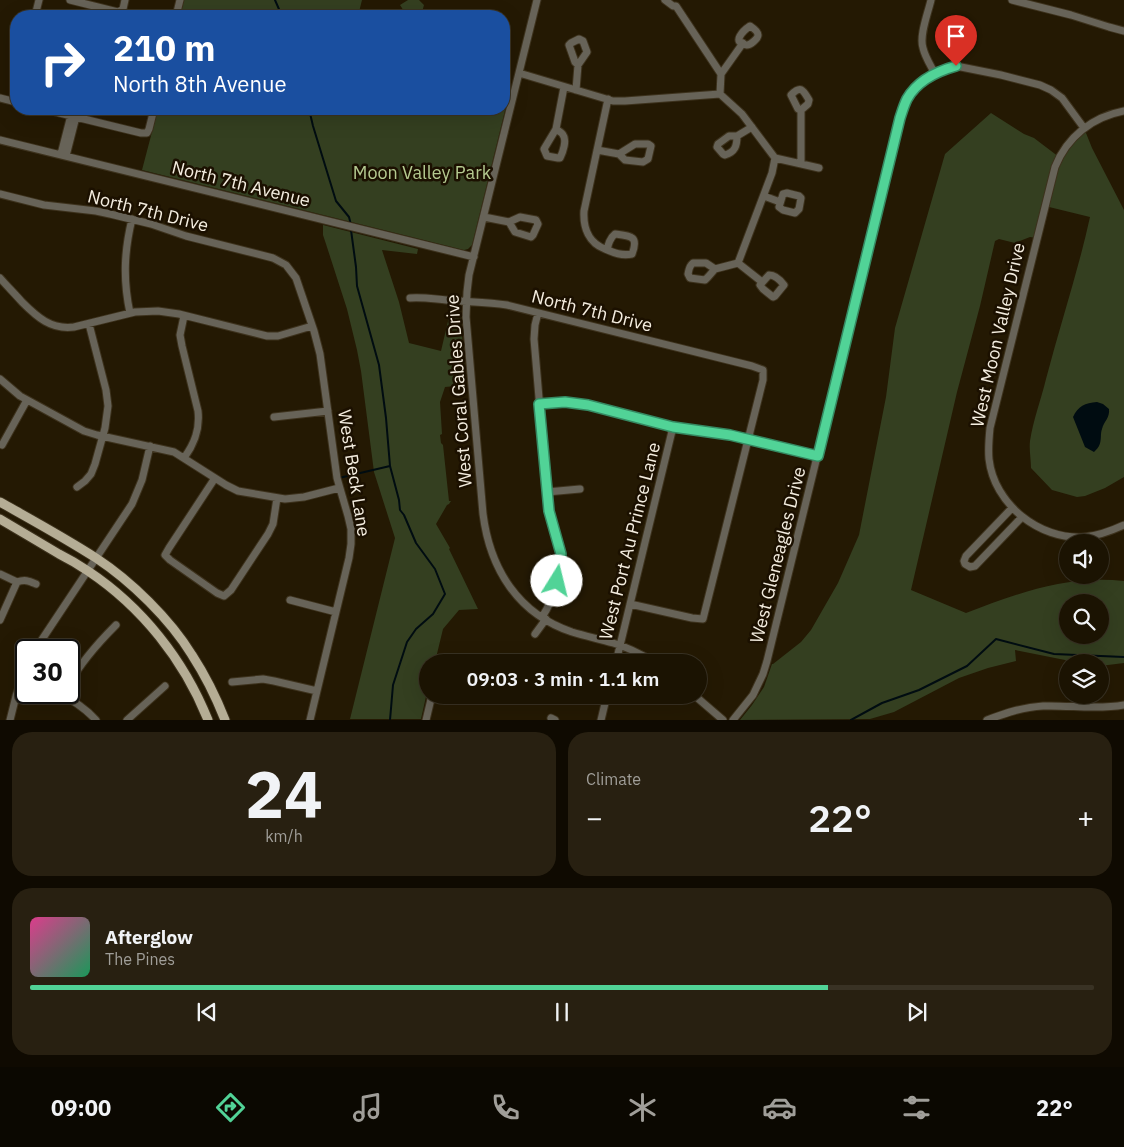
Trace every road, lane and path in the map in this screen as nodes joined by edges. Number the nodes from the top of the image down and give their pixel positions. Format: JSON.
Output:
{"nodes":[{"id":1,"x":70,"y":0,"type":"edge"},
{"id":2,"x":537,"y":0,"type":"edge"},
{"id":3,"x":665,"y":0,"type":"edge"},
{"id":4,"x":931,"y":0,"type":"edge"},
{"id":5,"x":1018,"y":1,"type":"edge"},
{"id":6,"x":677,"y":3,"type":"edge"},
{"id":7,"x":110,"y":10,"type":"edge"},
{"id":8,"x":1124,"y":31,"type":"edge"},
{"id":9,"x":742,"y":43,"type":"dead end"},
{"id":10,"x":578,"y":65,"type":"dead end"},
{"id":11,"x":520,"y":73,"type":"junction"},
{"id":12,"x":721,"y":74,"type":"junction"},
{"id":13,"x":936,"y":74,"type":"junction"},
{"id":14,"x":564,"y":86,"type":"junction"},
{"id":15,"x":576,"y":90,"type":"junction"},
{"id":16,"x":720,"y":94,"type":"junction"},
{"id":17,"x":608,"y":99,"type":"junction"},
{"id":18,"x":801,"y":110,"type":"dead end"},
{"id":19,"x":1124,"y":111,"type":"edge"},
{"id":20,"x":510,"y":113,"type":"edge"},
{"id":21,"x":69,"y":115,"type":"edge"},
{"id":22,"x":152,"y":115,"type":"edge"},
{"id":23,"x":510,"y":115,"type":"edge"},
{"id":24,"x":73,"y":116,"type":"junction"},
{"id":25,"x":752,"y":127,"type":"junction"},
{"id":26,"x":556,"y":128,"type":"dead end"},
{"id":27,"x":1084,"y":128,"type":"junction"},
{"id":28,"x":737,"y":136,"type":"dead end"},
{"id":29,"x":0,"y":140,"type":"edge"},
{"id":30,"x":597,"y":150,"type":"junction"},
{"id":31,"x":619,"y":154,"type":"dead end"},
{"id":32,"x":64,"y":155,"type":"junction"},
{"id":33,"x":775,"y":158,"type":"junction"},
{"id":34,"x":801,"y":164,"type":"junction"},
{"id":35,"x":819,"y":168,"type":"dead end"},
{"id":36,"x":0,"y":194,"type":"edge"},
{"id":37,"x":764,"y":196,"type":"junction"},
{"id":38,"x":780,"y":202,"type":"dead end"},
{"id":39,"x":484,"y":217,"type":"junction"},
{"id":40,"x":132,"y":219,"type":"junction"},
{"id":41,"x":509,"y":222,"type":"dead end"},
{"id":42,"x":608,"y":250,"type":"dead end"},
{"id":43,"x":474,"y":257,"type":"junction"},
{"id":44,"x":738,"y":263,"type":"junction"},
{"id":45,"x":286,"y":265,"type":"joint"},
{"id":46,"x":715,"y":269,"type":"dead end"},
{"id":47,"x":0,"y":278,"type":"edge"},
{"id":48,"x":762,"y":282,"type":"dead end"},
{"id":49,"x":410,"y":298,"type":"dead end"},
{"id":50,"x":466,"y":301,"type":"junction"},
{"id":51,"x":130,"y":313,"type":"junction"},
{"id":52,"x":538,"y":313,"type":"junction"},
{"id":53,"x":184,"y":316,"type":"junction"},
{"id":54,"x":89,"y":324,"type":"junction"},
{"id":55,"x":312,"y":326,"type":"junction"},
{"id":56,"x":0,"y":379,"type":"edge"},
{"id":57,"x":27,"y":400,"type":"junction"},
{"id":58,"x":539,"y":404,"type":"junction"},
{"id":59,"x":328,"y":411,"type":"junction"},
{"id":60,"x":274,"y":417,"type":"dead end"},
{"id":61,"x":673,"y":427,"type":"junction"},
{"id":62,"x":102,"y":436,"type":"junction"},
{"id":63,"x":748,"y":439,"type":"junction"},
{"id":64,"x":2,"y":445,"type":"dead end"},
{"id":65,"x":150,"y":446,"type":"junction"},
{"id":66,"x":818,"y":456,"type":"junction"},
{"id":67,"x":184,"y":458,"type":"junction"},
{"id":68,"x":215,"y":478,"type":"junction"},
{"id":69,"x":77,"y":487,"type":"dead end"},
{"id":70,"x":339,"y":488,"type":"junction"},
{"id":71,"x":580,"y":489,"type":"dead end"},
{"id":72,"x":547,"y":492,"type":"junction"},
{"id":73,"x":277,"y":498,"type":"junction"},
{"id":74,"x":0,"y":502,"type":"edge"},
{"id":75,"x":1012,"y":508,"type":"junction"},
{"id":76,"x":1022,"y":517,"type":"junction"},
{"id":77,"x":0,"y":519,"type":"edge"},
{"id":78,"x":1124,"y":525,"type":"edge"},
{"id":79,"x":96,"y":558,"type":"junction"},
{"id":80,"x":88,"y":571,"type":"junction"},
{"id":81,"x":0,"y":574,"type":"edge"},
{"id":82,"x":17,"y":582,"type":"junction"},
{"id":83,"x":36,"y":584,"type":"dead end"},
{"id":84,"x":290,"y":600,"type":"dead end"},
{"id":85,"x":630,"y":604,"type":"junction"},
{"id":86,"x":336,"y":612,"type":"junction"},
{"id":87,"x":544,"y":618,"type":"junction"},
{"id":88,"x":0,"y":620,"type":"edge"},
{"id":89,"x":116,"y":625,"type":"dead end"},
{"id":90,"x":535,"y":634,"type":"dead end"},
{"id":91,"x":42,"y":639,"type":"edge"},
{"id":92,"x":620,"y":645,"type":"junction"},
{"id":93,"x":618,"y":654,"type":"edge"},
{"id":94,"x":639,"y":654,"type":"edge"},
{"id":95,"x":80,"y":666,"type":"edge"},
{"id":96,"x":232,"y":682,"type":"dead end"},
{"id":97,"x":165,"y":686,"type":"dead end"},
{"id":98,"x":317,"y":691,"type":"junction"},
{"id":99,"x":16,"y":704,"type":"edge"},
{"id":100,"x":78,"y":704,"type":"edge"},
{"id":101,"x":430,"y":704,"type":"edge"},
{"id":102,"x":605,"y":704,"type":"edge"},
{"id":103,"x":705,"y":704,"type":"edge"},
{"id":104,"x":1124,"y":705,"type":"edge"},
{"id":105,"x":10,"y":720,"type":"edge"},
{"id":106,"x":96,"y":720,"type":"edge"},
{"id":107,"x":128,"y":720,"type":"edge"},
{"id":108,"x":208,"y":720,"type":"edge"},
{"id":109,"x":225,"y":720,"type":"edge"},
{"id":110,"x":310,"y":720,"type":"edge"},
{"id":111,"x":426,"y":720,"type":"edge"},
{"id":112,"x":601,"y":720,"type":"edge"},
{"id":113,"x":724,"y":720,"type":"edge"},
{"id":114,"x":733,"y":720,"type":"edge"},
{"id":115,"x":987,"y":720,"type":"edge"}],
"edges":[{"from":1,"to":7,"type":"street"},
{"from":2,"to":11,"type":"street","name":"West Coral Gables Drive"},
{"from":3,"to":6,"type":"street"},
{"from":4,"to":13,"type":"street"},
{"from":5,"to":8,"type":"street"},
{"from":6,"to":12,"type":"street"},
{"from":9,"to":12,"type":"street"},
{"from":10,"to":15,"type":"street"},
{"from":11,"to":14,"type":"street"},
{"from":11,"to":20,"type":"street","name":"West Coral Gables Drive"},
{"from":12,"to":16,"type":"street"},
{"from":13,"to":27,"type":"street","name":"West Gleneagles Drive"},
{"from":13,"to":66,"type":"street","name":"West Gleneagles Drive"},
{"from":14,"to":15,"type":"street"},
{"from":14,"to":26,"type":"street"},
{"from":15,"to":17,"type":"street"},
{"from":16,"to":17,"type":"street"},
{"from":16,"to":25,"type":"street"},
{"from":17,"to":30,"type":"street"},
{"from":18,"to":34,"type":"street"},
{"from":19,"to":27,"type":"street","name":"West Moon Valley Drive"},
{"from":21,"to":24,"type":"street"},
{"from":22,"to":24,"type":"street"},
{"from":23,"to":39,"type":"street","name":"West Coral Gables Drive"},
{"from":24,"to":32,"type":"street"},
{"from":25,"to":28,"type":"street"},
{"from":25,"to":33,"type":"street"},
{"from":27,"to":75,"type":"street","name":"West Moon Valley Drive"},
{"from":29,"to":32,"type":"street","name":"North 7th Avenue"},
{"from":30,"to":31,"type":"street"},
{"from":30,"to":42,"type":"street"},
{"from":32,"to":43,"type":"street","name":"North 7th Avenue"},
{"from":33,"to":34,"type":"street"},
{"from":33,"to":37,"type":"street"},
{"from":34,"to":35,"type":"street"},
{"from":36,"to":40,"type":"street","name":"North 7th Drive"},
{"from":37,"to":38,"type":"street"},
{"from":37,"to":44,"type":"street"},
{"from":39,"to":41,"type":"street"},
{"from":39,"to":43,"type":"street","name":"West Coral Gables Drive"},
{"from":40,"to":45,"type":"street","name":"North 7th Drive"},
{"from":40,"to":51,"type":"street"},
{"from":43,"to":50,"type":"street","name":"West Coral Gables Drive"},
{"from":44,"to":46,"type":"street"},
{"from":44,"to":48,"type":"street"},
{"from":45,"to":55,"type":"street","name":"West Beck Lane"},
{"from":47,"to":54,"type":"street"},
{"from":49,"to":50,"type":"street","name":"North 7th Drive"},
{"from":50,"to":52,"type":"street","name":"North 7th Drive"},
{"from":50,"to":87,"type":"street","name":"West Coral Gables Drive"},
{"from":51,"to":53,"type":"street"},
{"from":51,"to":54,"type":"street"},
{"from":52,"to":58,"type":"street"},
{"from":52,"to":63,"type":"street","name":"North 7th Drive"},
{"from":53,"to":55,"type":"street"},
{"from":53,"to":67,"type":"street"},
{"from":54,"to":62,"type":"street"},
{"from":55,"to":59,"type":"street","name":"West Beck Lane"},
{"from":56,"to":57,"type":"street"},
{"from":57,"to":62,"type":"street"},
{"from":57,"to":64,"type":"street"},
{"from":58,"to":61,"type":"street"},
{"from":58,"to":72,"type":"street"},
{"from":59,"to":60,"type":"street"},
{"from":59,"to":70,"type":"street","name":"West Beck Lane"},
{"from":61,"to":63,"type":"street"},
{"from":61,"to":85,"type":"street","name":"West Port Au Prince Lane"},
{"from":62,"to":65,"type":"street"},
{"from":62,"to":69,"type":"street"},
{"from":63,"to":66,"type":"street"},
{"from":63,"to":85,"type":"street"},
{"from":65,"to":67,"type":"street"},
{"from":65,"to":79,"type":"street"},
{"from":66,"to":114,"type":"street","name":"West Gleneagles Drive"},
{"from":67,"to":68,"type":"street"},
{"from":68,"to":73,"type":"street"},
{"from":68,"to":73,"type":"street"},
{"from":70,"to":73,"type":"street"},
{"from":70,"to":86,"type":"street","name":"West Beck Lane"},
{"from":71,"to":72,"type":"street"},
{"from":72,"to":87,"type":"street"},
{"from":74,"to":79,"type":"main road"},
{"from":75,"to":76,"type":"street","name":"West Moon Valley Drive"},
{"from":75,"to":76,"type":"street"},
{"from":76,"to":78,"type":"street","name":"West Moon Valley Drive"},
{"from":77,"to":80,"type":"main road"},
{"from":79,"to":80,"type":"street"},
{"from":79,"to":109,"type":"main road"},
{"from":80,"to":91,"type":"street"},
{"from":80,"to":108,"type":"main road"},
{"from":81,"to":82,"type":"street"},
{"from":82,"to":83,"type":"street"},
{"from":82,"to":88,"type":"street"},
{"from":84,"to":86,"type":"street"},
{"from":85,"to":92,"type":"street","name":"West Port Au Prince Lane"},
{"from":86,"to":98,"type":"street","name":"West Beck Lane"},
{"from":87,"to":90,"type":"street"},
{"from":87,"to":92,"type":"street","name":"West Coral Gables Drive"},
{"from":89,"to":95,"type":"street"},
{"from":92,"to":93,"type":"street","name":"West Port Au Prince Lane"},
{"from":92,"to":94,"type":"street","name":"West Coral Gables Drive"},
{"from":96,"to":98,"type":"street"},
{"from":97,"to":107,"type":"street"},
{"from":98,"to":110,"type":"street","name":"West Beck Lane"},
{"from":99,"to":105,"type":"street"},
{"from":100,"to":106,"type":"street"},
{"from":101,"to":111,"type":"street"},
{"from":102,"to":112,"type":"street"},
{"from":103,"to":113,"type":"street"},
{"from":104,"to":115,"type":"street"}]}
